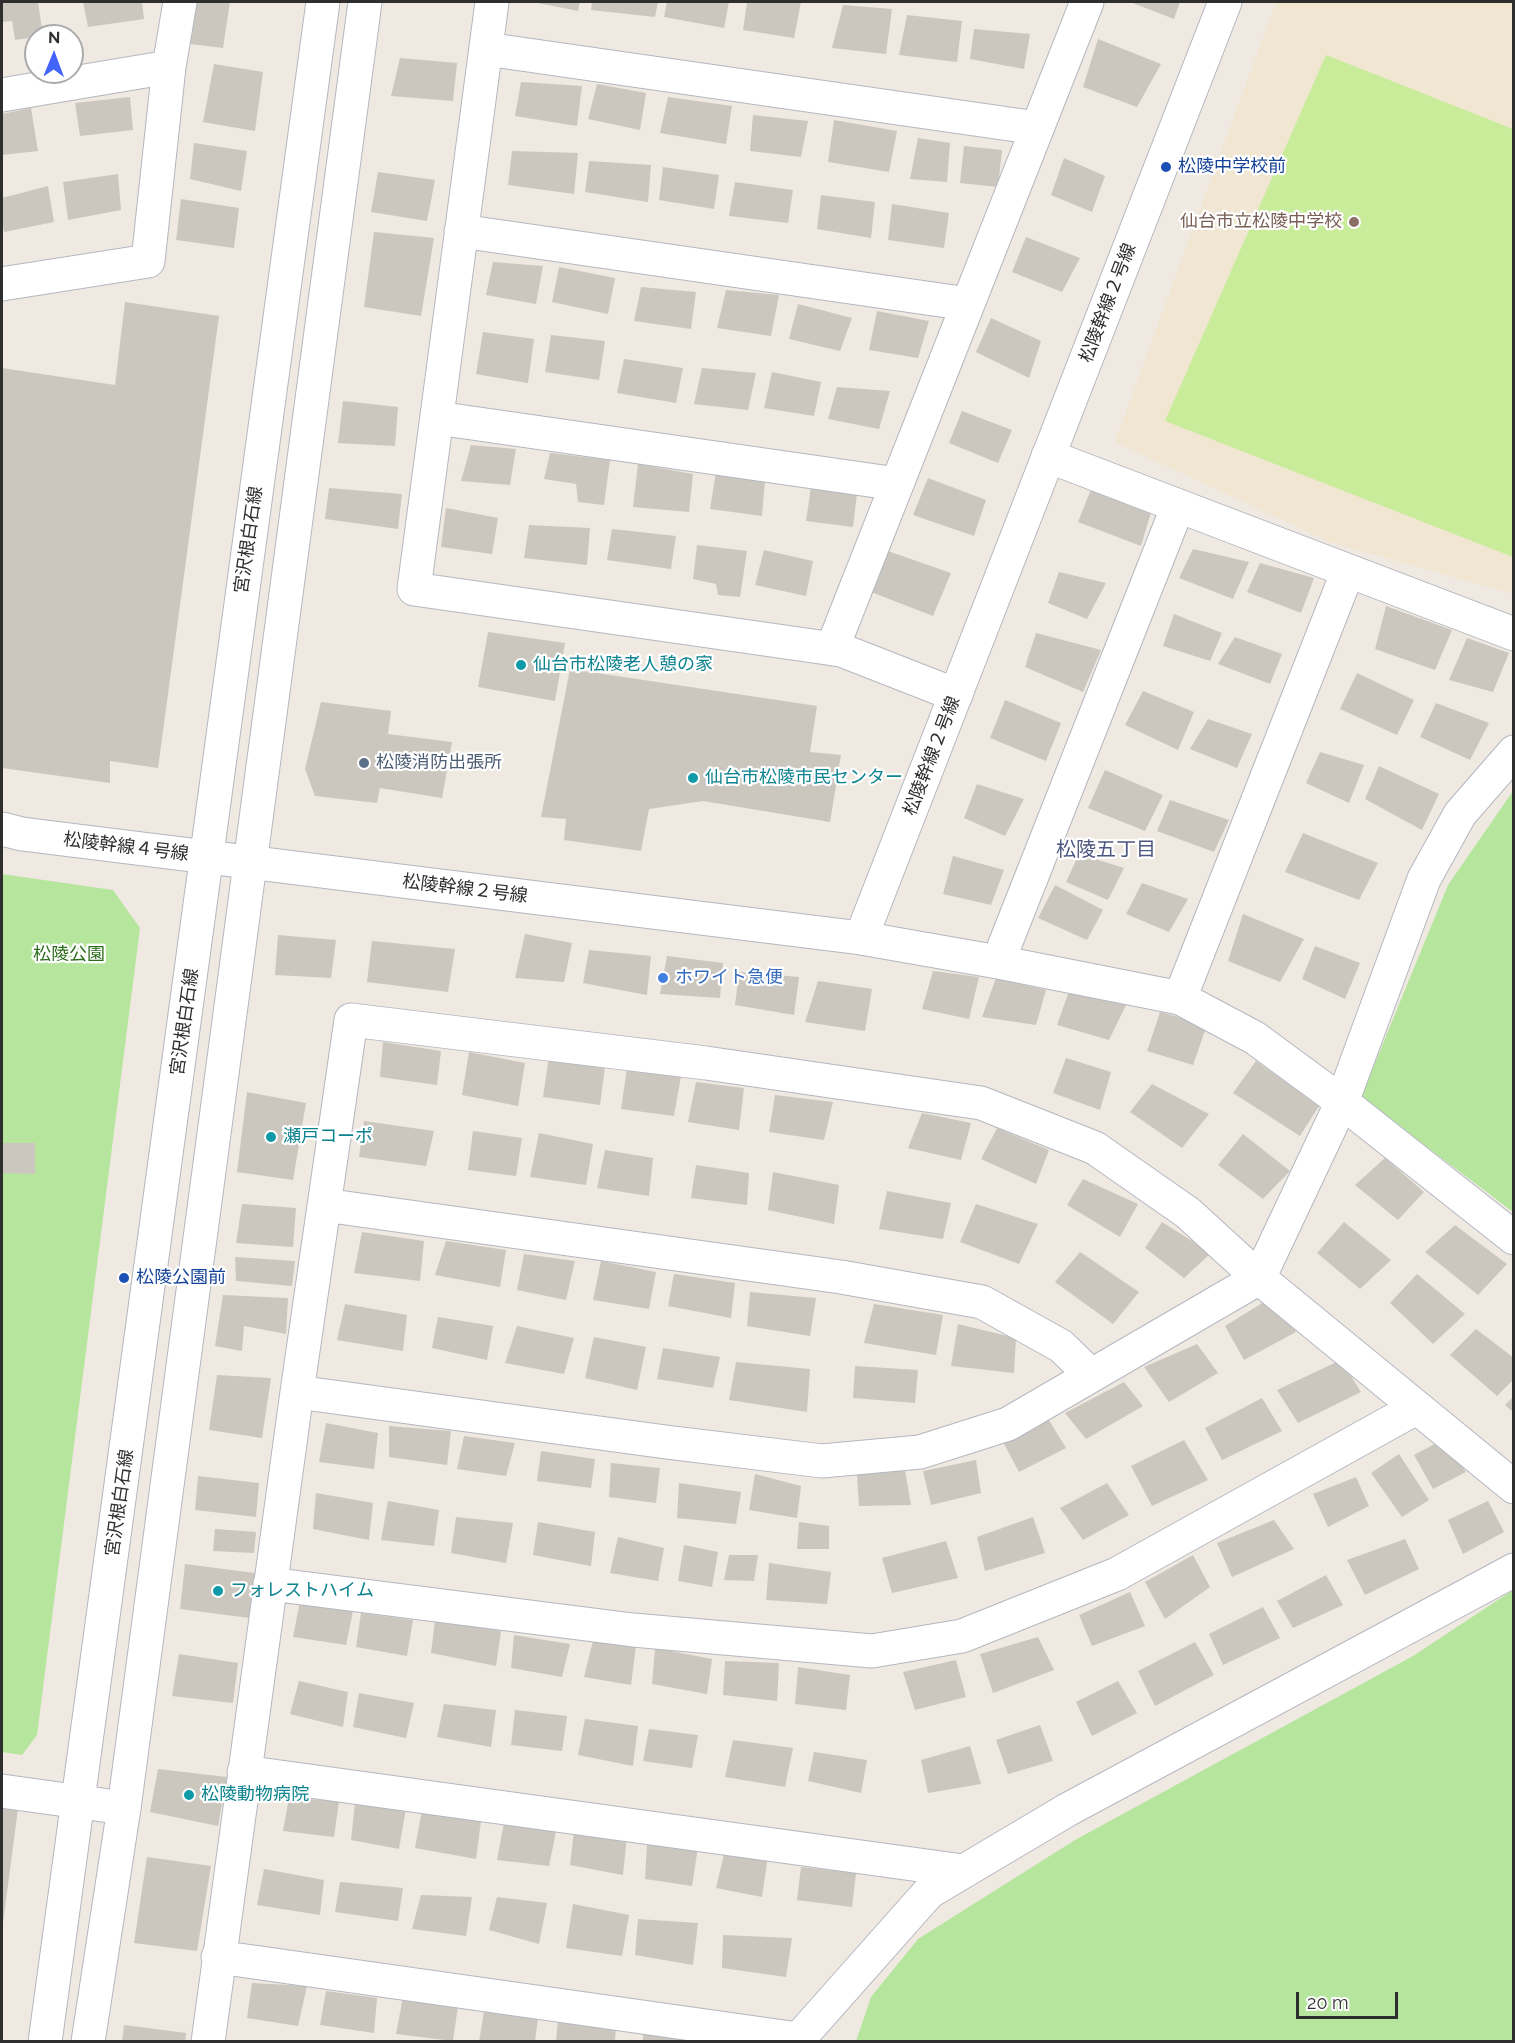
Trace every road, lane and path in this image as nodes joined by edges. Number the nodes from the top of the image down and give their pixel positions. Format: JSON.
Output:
{"nodes":[{"id":1,"x":180,"y":2,"type":"edge"},
{"id":2,"x":323,"y":2,"type":"edge"},
{"id":3,"x":365,"y":2,"type":"edge"},
{"id":4,"x":492,"y":2,"type":"edge"},
{"id":5,"x":1087,"y":2,"type":"edge"},
{"id":6,"x":1225,"y":2,"type":"edge"},
{"id":7,"x":486,"y":49,"type":"junction"},
{"id":8,"x":169,"y":68,"type":"junction"},
{"id":9,"x":2,"y":95,"type":"edge"},
{"id":10,"x":1037,"y":128,"type":"junction"},
{"id":11,"x":461,"y":231,"type":"junction"},
{"id":12,"x":2,"y":285,"type":"edge"},
{"id":13,"x":968,"y":304,"type":"junction"},
{"id":14,"x":437,"y":418,"type":"junction"},
{"id":15,"x":1048,"y":456,"type":"junction"},
{"id":16,"x":897,"y":484,"type":"junction"},
{"id":17,"x":1178,"y":506,"type":"junction"},
{"id":18,"x":1348,"y":571,"type":"junction"},
{"id":19,"x":1514,"y":634,"type":"edge"},
{"id":20,"x":832,"y":649,"type":"junction"},
{"id":21,"x":956,"y":695,"type":"junction"},
{"id":22,"x":1514,"y":752,"type":"edge"},
{"id":23,"x":2,"y":829,"type":"edge"},
{"id":24,"x":208,"y":857,"type":"junction"},
{"id":25,"x":251,"y":863,"type":"junction"},
{"id":26,"x":861,"y":938,"type":"junction"},
{"id":27,"x":998,"y":962,"type":"junction"},
{"id":28,"x":1180,"y":998,"type":"junction"},
{"id":29,"x":1342,"y":1102,"type":"junction"},
{"id":30,"x":324,"y":1205,"type":"junction"},
{"id":31,"x":1514,"y":1238,"type":"edge"},
{"id":32,"x":1259,"y":1278,"type":"junction"},
{"id":33,"x":1091,"y":1375,"type":"junction"},
{"id":34,"x":297,"y":1392,"type":"junction"},
{"id":35,"x":1416,"y":1408,"type":"junction"},
{"id":36,"x":1514,"y":1487,"type":"edge"},
{"id":37,"x":1514,"y":1570,"type":"edge"},
{"id":38,"x":270,"y":1584,"type":"junction"},
{"id":39,"x":244,"y":1772,"type":"junction"},
{"id":40,"x":2,"y":1791,"type":"edge"},
{"id":41,"x":79,"y":1801,"type":"junction"},
{"id":42,"x":124,"y":1809,"type":"junction"},
{"id":43,"x":963,"y":1871,"type":"junction"},
{"id":44,"x":218,"y":1957,"type":"junction"},
{"id":45,"x":797,"y":2040,"type":"edge"},
{"id":46,"x":45,"y":2042,"type":"edge"},
{"id":47,"x":88,"y":2042,"type":"edge"},
{"id":48,"x":208,"y":2042,"type":"edge"}],
"edges":[{"from":1,"to":8,"type":"street"},
{"from":2,"to":24,"type":"street","name":"宮沢根白石線"},
{"from":3,"to":25,"type":"street"},
{"from":4,"to":7,"type":"street"},
{"from":5,"to":10,"type":"street"},
{"from":6,"to":15,"type":"street","name":"松陵幹線２号線"},
{"from":7,"to":10,"type":"street"},
{"from":7,"to":11,"type":"street"},
{"from":8,"to":9,"type":"street"},
{"from":8,"to":12,"type":"street"},
{"from":10,"to":13,"type":"street"},
{"from":11,"to":13,"type":"street"},
{"from":11,"to":14,"type":"street"},
{"from":13,"to":16,"type":"street"},
{"from":14,"to":16,"type":"street"},
{"from":14,"to":20,"type":"street"},
{"from":15,"to":17,"type":"street"},
{"from":15,"to":21,"type":"street","name":"松陵幹線２号線"},
{"from":16,"to":20,"type":"street"},
{"from":17,"to":18,"type":"street"},
{"from":17,"to":27,"type":"street"},
{"from":18,"to":19,"type":"street"},
{"from":18,"to":28,"type":"street"},
{"from":20,"to":21,"type":"street"},
{"from":21,"to":26,"type":"street","name":"松陵幹線２号線"},
{"from":22,"to":29,"type":"street"},
{"from":23,"to":24,"type":"street","name":"松陵幹線４号線"},
{"from":24,"to":25,"type":"street","name":"松陵幹線４号線"},
{"from":24,"to":41,"type":"street","name":"宮沢根白石線"},
{"from":25,"to":26,"type":"street","name":"松陵幹線２号線"},
{"from":25,"to":42,"type":"street"},
{"from":26,"to":27,"type":"street"},
{"from":27,"to":28,"type":"street"},
{"from":28,"to":29,"type":"street"},
{"from":29,"to":31,"type":"street"},
{"from":29,"to":32,"type":"street"},
{"from":30,"to":32,"type":"street"},
{"from":30,"to":33,"type":"street"},
{"from":30,"to":34,"type":"street"},
{"from":32,"to":33,"type":"street"},
{"from":32,"to":35,"type":"street"},
{"from":33,"to":34,"type":"street"},
{"from":34,"to":38,"type":"street"},
{"from":35,"to":36,"type":"street"},
{"from":35,"to":38,"type":"street"},
{"from":37,"to":43,"type":"street"},
{"from":38,"to":39,"type":"street"},
{"from":39,"to":43,"type":"street"},
{"from":39,"to":44,"type":"street"},
{"from":40,"to":41,"type":"street"},
{"from":41,"to":42,"type":"street"},
{"from":41,"to":46,"type":"street","name":"宮沢根白石線"},
{"from":42,"to":47,"type":"street"},
{"from":43,"to":45,"type":"street"},
{"from":44,"to":45,"type":"street"},
{"from":44,"to":48,"type":"street"}]}
